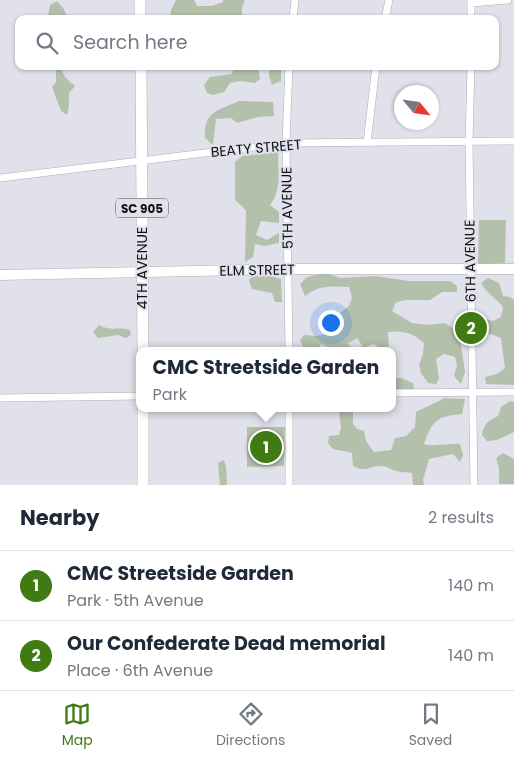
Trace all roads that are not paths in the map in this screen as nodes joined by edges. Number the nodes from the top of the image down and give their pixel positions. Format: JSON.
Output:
{"nodes":[{"id":1,"x":140,"y":0,"type":"edge"},
{"id":2,"x":295,"y":0,"type":"edge"},
{"id":3,"x":389,"y":0,"type":"edge"},
{"id":4,"x":508,"y":0,"type":"edge"},
{"id":5,"x":471,"y":2,"type":"edge"},
{"id":6,"x":140,"y":15,"type":"edge"},
{"id":7,"x":293,"y":15,"type":"edge"},
{"id":8,"x":386,"y":15,"type":"edge"},
{"id":9,"x":471,"y":15,"type":"edge"},
{"id":10,"x":141,"y":70,"type":"edge"},
{"id":11,"x":290,"y":70,"type":"edge"},
{"id":12,"x":376,"y":70,"type":"edge"},
{"id":13,"x":471,"y":70,"type":"edge"},
{"id":14,"x":514,"y":141,"type":"edge"},
{"id":15,"x":469,"y":142,"type":"junction"},
{"id":16,"x":286,"y":143,"type":"junction"},
{"id":17,"x":367,"y":143,"type":"junction"},
{"id":18,"x":141,"y":160,"type":"junction"},
{"id":19,"x":0,"y":178,"type":"edge"},
{"id":20,"x":288,"y":269,"type":"junction"},
{"id":21,"x":470,"y":269,"type":"junction"},
{"id":22,"x":514,"y":269,"type":"edge"},
{"id":23,"x":142,"y":272,"type":"junction"},
{"id":24,"x":0,"y":275,"type":"edge"},
{"id":25,"x":143,"y":347,"type":"edge"},
{"id":26,"x":289,"y":347,"type":"edge"},
{"id":27,"x":472,"y":392,"type":"junction"},
{"id":28,"x":514,"y":392,"type":"edge"},
{"id":29,"x":396,"y":393,"type":"edge"},
{"id":30,"x":136,"y":396,"type":"edge"},
{"id":31,"x":0,"y":398,"type":"edge"},
{"id":32,"x":143,"y":412,"type":"edge"},
{"id":33,"x":289,"y":412,"type":"edge"},
{"id":34,"x":143,"y":485,"type":"edge"},
{"id":35,"x":289,"y":485,"type":"edge"},
{"id":36,"x":474,"y":485,"type":"edge"}],
"edges":[{"from":1,"to":6,"type":"main road"},
{"from":2,"to":7,"type":"street"},
{"from":3,"to":8,"type":"street"},
{"from":4,"to":5,"type":"street"},
{"from":5,"to":9,"type":"street"},
{"from":10,"to":18,"type":"main road","name":"4TH AVENUE","number":"SC 905"},
{"from":11,"to":16,"type":"street","name":"5TH AVENUE"},
{"from":12,"to":17,"type":"street"},
{"from":13,"to":15,"type":"street","name":"6TH AVENUE"},
{"from":14,"to":15,"type":"street","name":"BEATY STREET"},
{"from":15,"to":17,"type":"street","name":"BEATY STREET"},
{"from":15,"to":21,"type":"street","name":"6TH AVENUE"},
{"from":16,"to":17,"type":"street","name":"BEATY STREET"},
{"from":16,"to":18,"type":"street","name":"BEATY STREET"},
{"from":16,"to":20,"type":"street","name":"5TH AVENUE"},
{"from":18,"to":19,"type":"street","name":"BEATY STREET"},
{"from":18,"to":23,"type":"main road","name":"4TH AVENUE","number":"SC 905"},
{"from":20,"to":21,"type":"street","name":"ELM STREET"},
{"from":20,"to":23,"type":"street","name":"ELM STREET"},
{"from":20,"to":26,"type":"street","name":"5TH AVENUE"},
{"from":21,"to":22,"type":"street","name":"ELM STREET"},
{"from":21,"to":27,"type":"street","name":"6TH AVENUE"},
{"from":23,"to":24,"type":"street","name":"ELM STREET"},
{"from":23,"to":25,"type":"main road","name":"4TH AVENUE","number":"SC 905"},
{"from":27,"to":28,"type":"street"},
{"from":27,"to":29,"type":"street"},
{"from":27,"to":36,"type":"street","name":"6TH AVENUE"},
{"from":30,"to":31,"type":"street"},
{"from":32,"to":34,"type":"main road"},
{"from":33,"to":35,"type":"street"}]}
